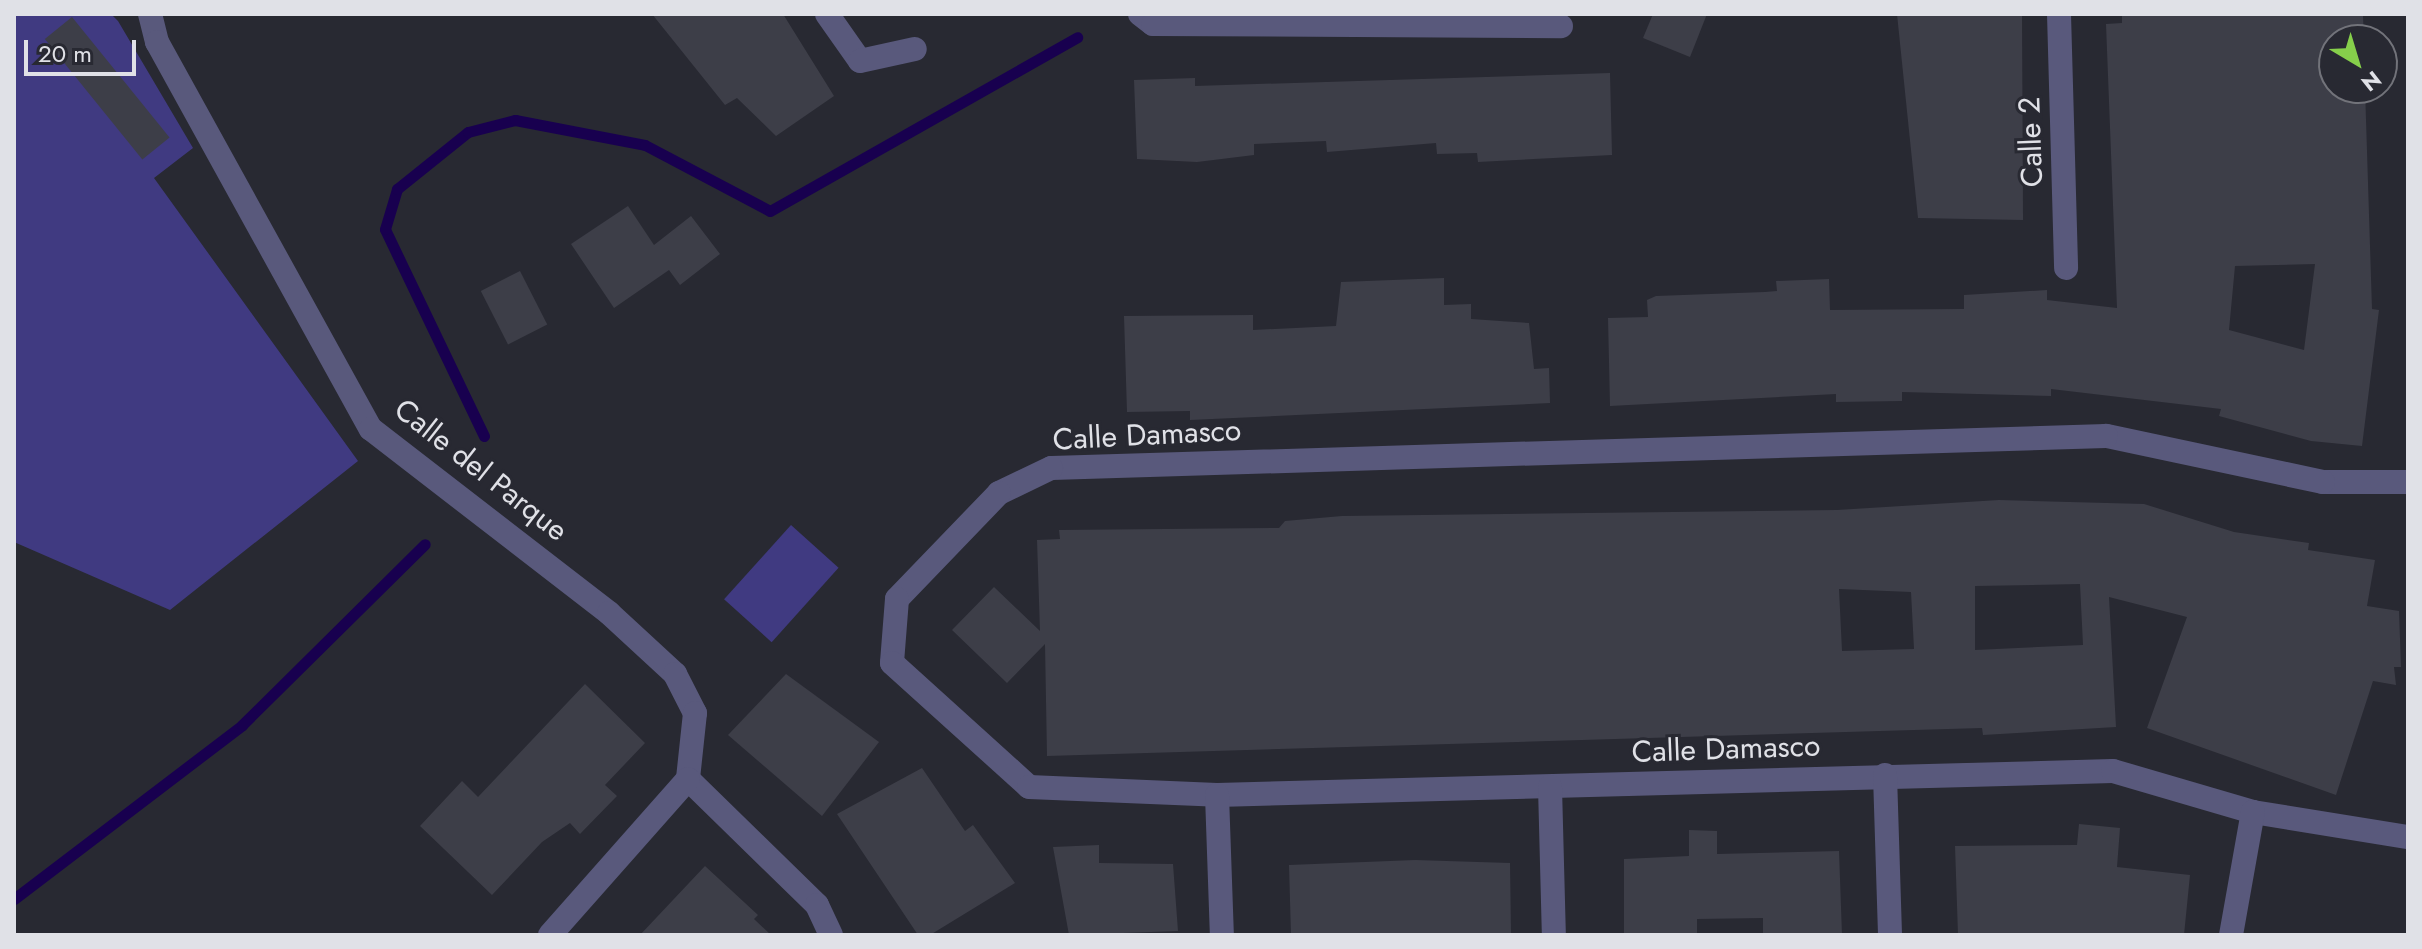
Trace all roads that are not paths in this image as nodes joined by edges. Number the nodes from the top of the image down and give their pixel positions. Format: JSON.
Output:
{"nodes":[{"id":1,"x":150,"y":14,"type":"edge"},
{"id":2,"x":827,"y":14,"type":"edge"},
{"id":3,"x":1140,"y":14,"type":"edge"},
{"id":4,"x":2059,"y":14,"type":"edge"},
{"id":5,"x":1561,"y":26,"type":"dead end"},
{"id":6,"x":915,"y":49,"type":"dead end"},
{"id":7,"x":2066,"y":268,"type":"dead end"},
{"id":8,"x":2408,"y":482,"type":"edge"},
{"id":9,"x":1885,"y":775,"type":"junction"},
{"id":10,"x":688,"y":779,"type":"junction"},
{"id":11,"x":1550,"y":787,"type":"junction"},
{"id":12,"x":1217,"y":795,"type":"junction"},
{"id":13,"x":2253,"y":812,"type":"junction"},
{"id":14,"x":2408,"y":837,"type":"edge"},
{"id":15,"x":550,"y":935,"type":"edge"},
{"id":16,"x":831,"y":935,"type":"edge"},
{"id":17,"x":1222,"y":935,"type":"edge"},
{"id":18,"x":1554,"y":935,"type":"edge"},
{"id":19,"x":1890,"y":935,"type":"edge"},
{"id":20,"x":2231,"y":935,"type":"edge"}],
"edges":[{"from":1,"to":10,"type":"street","name":"Calle del Parque"},
{"from":2,"to":6,"type":"street"},
{"from":3,"to":5,"type":"street"},
{"from":4,"to":7,"type":"street","name":"Calle 2"},
{"from":8,"to":12,"type":"street","name":"Calle Damasco"},
{"from":9,"to":11,"type":"street","name":"Calle Damasco"},
{"from":9,"to":13,"type":"street","name":"Calle Damasco"},
{"from":9,"to":19,"type":"street"},
{"from":10,"to":15,"type":"street"},
{"from":10,"to":16,"type":"street"},
{"from":11,"to":12,"type":"street","name":"Calle Damasco"},
{"from":11,"to":18,"type":"street"},
{"from":12,"to":17,"type":"street"},
{"from":13,"to":14,"type":"street","name":"Calle Damasco"},
{"from":13,"to":20,"type":"street"}]}
